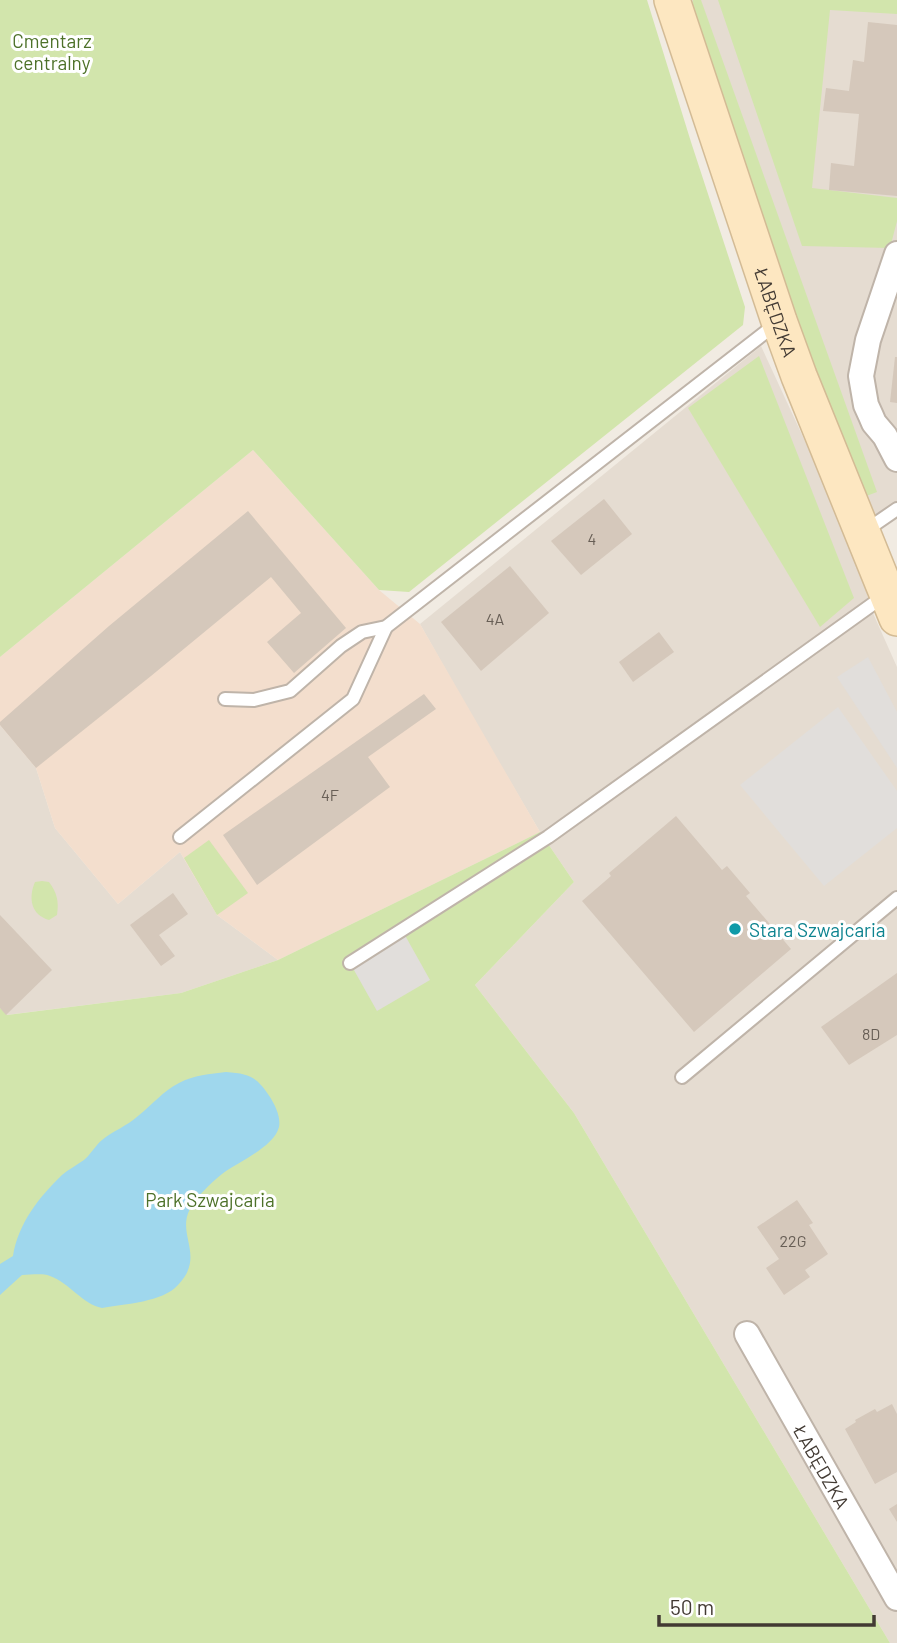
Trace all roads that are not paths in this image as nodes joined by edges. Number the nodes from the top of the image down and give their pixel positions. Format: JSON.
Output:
{"nodes":[{"id":1,"x":673,"y":0,"type":"edge"},
{"id":2,"x":897,"y":254,"type":"edge"},
{"id":3,"x":779,"y":321,"type":"junction"},
{"id":4,"x":871,"y":416,"type":"junction"},
{"id":5,"x":897,"y":418,"type":"edge"},
{"id":6,"x":897,"y":459,"type":"edge"},
{"id":7,"x":897,"y":509,"type":"edge"},
{"id":8,"x":862,"y":533,"type":"junction"},
{"id":9,"x":892,"y":606,"type":"edge"},
{"id":10,"x":386,"y":627,"type":"junction"},
{"id":11,"x":225,"y":699,"type":"dead end"},
{"id":12,"x":180,"y":837,"type":"dead end"},
{"id":13,"x":897,"y":898,"type":"edge"},
{"id":14,"x":350,"y":963,"type":"dead end"},
{"id":15,"x":682,"y":1077,"type":"dead end"},
{"id":16,"x":747,"y":1334,"type":"dead end"},
{"id":17,"x":897,"y":1598,"type":"edge"}],
"edges":[{"from":1,"to":3,"type":"street","name":"ŁABĘDZKA"},
{"from":2,"to":4,"type":"street"},
{"from":3,"to":8,"type":"street","name":"ŁABĘDZKA"},
{"from":3,"to":10,"type":"lane"},
{"from":4,"to":5,"type":"street"},
{"from":4,"to":6,"type":"street"},
{"from":7,"to":8,"type":"lane"},
{"from":8,"to":9,"type":"street","name":"ŁABĘDZKA"},
{"from":9,"to":14,"type":"lane"},
{"from":10,"to":11,"type":"lane"},
{"from":10,"to":12,"type":"lane"},
{"from":13,"to":15,"type":"lane"},
{"from":16,"to":17,"type":"street","name":"ŁABĘDZKA"}]}
